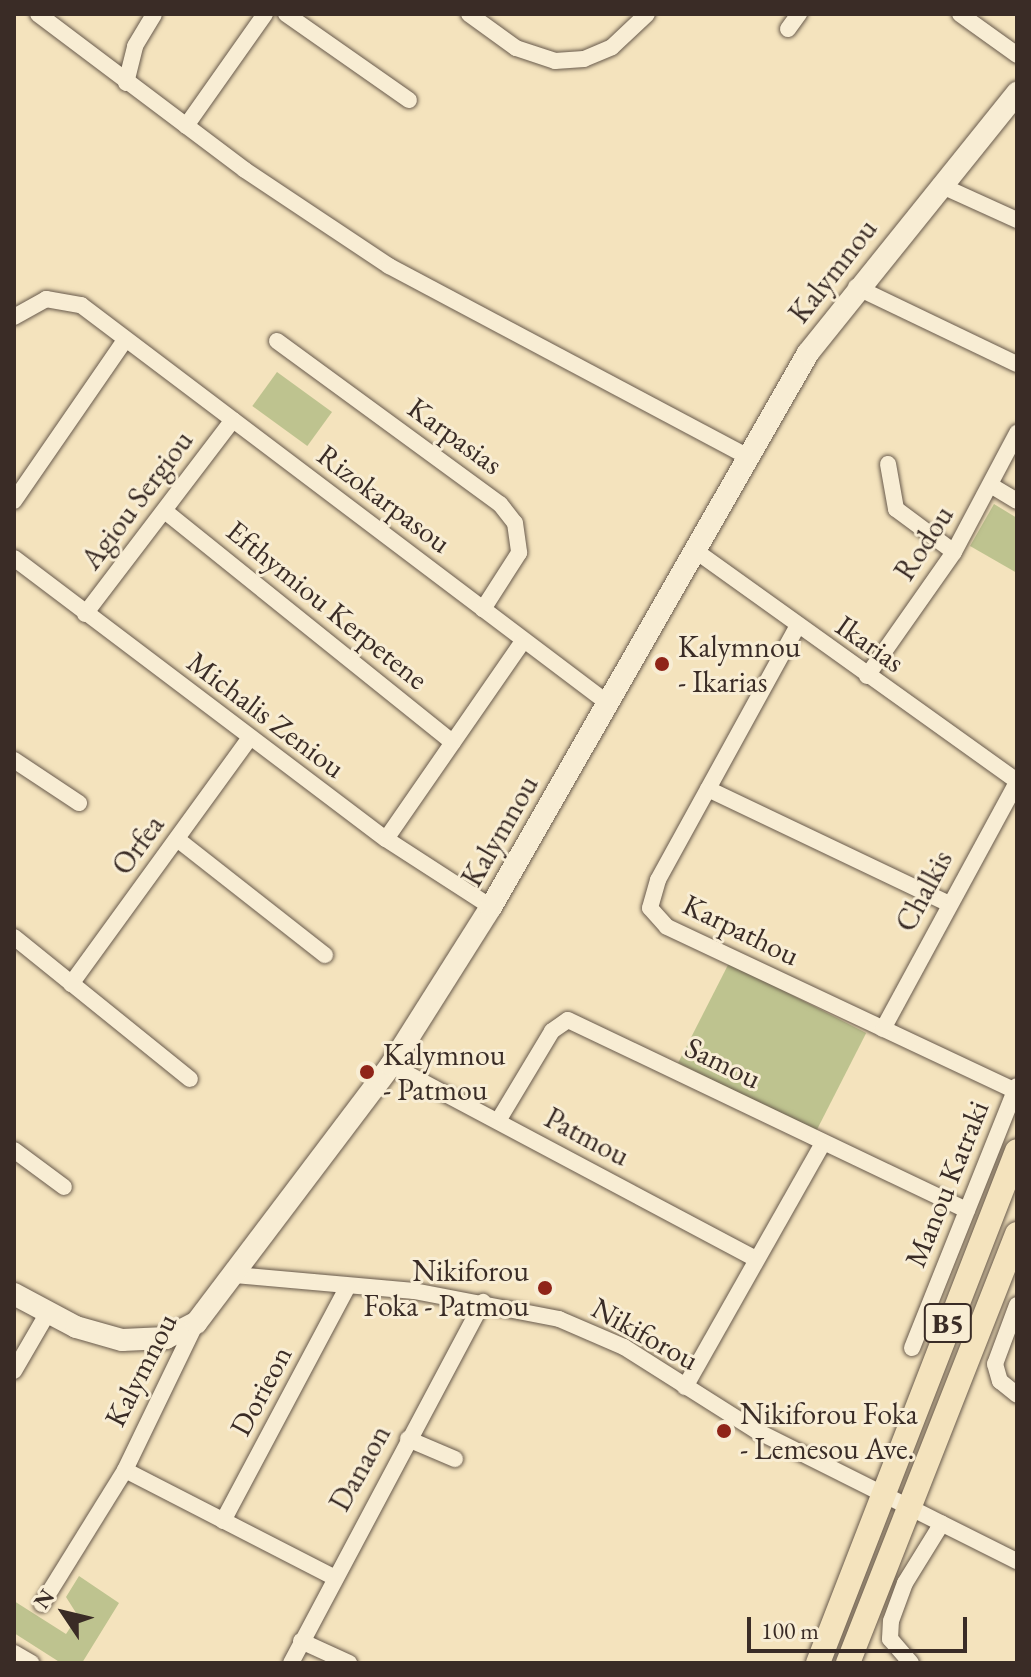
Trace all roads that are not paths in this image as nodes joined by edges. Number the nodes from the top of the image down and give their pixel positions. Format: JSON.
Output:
{"nodes":[{"id":1,"x":38,"y":14,"type":"edge"},
{"id":2,"x":154,"y":14,"type":"edge"},
{"id":3,"x":265,"y":14,"type":"edge"},
{"id":4,"x":286,"y":14,"type":"edge"},
{"id":5,"x":469,"y":14,"type":"edge"},
{"id":6,"x":647,"y":14,"type":"edge"},
{"id":7,"x":799,"y":14,"type":"edge"},
{"id":8,"x":960,"y":14,"type":"edge"},
{"id":9,"x":788,"y":29,"type":"dead end"},
{"id":10,"x":1017,"y":55,"type":"edge"},
{"id":11,"x":126,"y":83,"type":"junction"},
{"id":12,"x":1017,"y":93,"type":"edge"},
{"id":13,"x":409,"y":100,"type":"dead end"},
{"id":14,"x":186,"y":126,"type":"junction"},
{"id":15,"x":940,"y":185,"type":"junction"},
{"id":16,"x":1017,"y":220,"type":"edge"},
{"id":17,"x":856,"y":287,"type":"junction"},
{"id":18,"x":14,"y":317,"type":"edge"},
{"id":19,"x":125,"y":340,"type":"junction"},
{"id":20,"x":277,"y":341,"type":"dead end"},
{"id":21,"x":1017,"y":364,"type":"edge"},
{"id":22,"x":233,"y":420,"type":"junction"},
{"id":23,"x":1017,"y":433,"type":"edge"},
{"id":24,"x":746,"y":456,"type":"junction"},
{"id":25,"x":888,"y":464,"type":"dead end"},
{"id":26,"x":992,"y":486,"type":"junction"},
{"id":27,"x":14,"y":501,"type":"edge"},
{"id":28,"x":1017,"y":501,"type":"edge"},
{"id":29,"x":166,"y":512,"type":"junction"},
{"id":30,"x":693,"y":549,"type":"junction"},
{"id":31,"x":954,"y":552,"type":"junction"},
{"id":32,"x":14,"y":558,"type":"edge"},
{"id":33,"x":483,"y":609,"type":"junction"},
{"id":34,"x":85,"y":614,"type":"junction"},
{"id":35,"x":797,"y":627,"type":"junction"},
{"id":36,"x":523,"y":641,"type":"junction"},
{"id":37,"x":867,"y":676,"type":"junction"},
{"id":38,"x":609,"y":704,"type":"junction"},
{"id":39,"x":250,"y":738,"type":"junction"},
{"id":40,"x":453,"y":743,"type":"junction"},
{"id":41,"x":14,"y":760,"type":"edge"},
{"id":42,"x":1017,"y":782,"type":"edge"},
{"id":43,"x":708,"y":789,"type":"junction"},
{"id":44,"x":79,"y":803,"type":"dead end"},
{"id":45,"x":177,"y":839,"type":"junction"},
{"id":46,"x":386,"y":839,"type":"junction"},
{"id":47,"x":947,"y":903,"type":"junction"},
{"id":48,"x":491,"y":907,"type":"junction"},
{"id":49,"x":14,"y":937,"type":"edge"},
{"id":50,"x":325,"y":955,"type":"dead end"},
{"id":51,"x":71,"y":984,"type":"junction"},
{"id":52,"x":883,"y":1029,"type":"junction"},
{"id":53,"x":391,"y":1065,"type":"junction"},
{"id":54,"x":190,"y":1079,"type":"dead end"},
{"id":55,"x":1016,"y":1088,"type":"edge"},
{"id":56,"x":498,"y":1121,"type":"junction"},
{"id":57,"x":823,"y":1143,"type":"junction"},
{"id":58,"x":14,"y":1150,"type":"edge"},
{"id":59,"x":1017,"y":1151,"type":"edge"},
{"id":60,"x":64,"y":1187,"type":"dead end"},
{"id":61,"x":967,"y":1210,"type":"junction"},
{"id":62,"x":1017,"y":1234,"type":"edge"},
{"id":63,"x":756,"y":1259,"type":"junction"},
{"id":64,"x":235,"y":1275,"type":"junction"},
{"id":65,"x":347,"y":1288,"type":"junction"},
{"id":66,"x":14,"y":1294,"type":"edge"},
{"id":67,"x":483,"y":1302,"type":"junction"},
{"id":68,"x":1017,"y":1305,"type":"edge"},
{"id":69,"x":47,"y":1314,"type":"junction"},
{"id":70,"x":196,"y":1323,"type":"junction"},
{"id":71,"x":912,"y":1348,"type":"dead end"},
{"id":72,"x":14,"y":1371,"type":"edge"},
{"id":73,"x":685,"y":1387,"type":"junction"},
{"id":74,"x":1017,"y":1395,"type":"edge"},
{"id":75,"x":408,"y":1439,"type":"junction"},
{"id":76,"x":455,"y":1459,"type":"dead end"},
{"id":77,"x":125,"y":1470,"type":"junction"},
{"id":78,"x":879,"y":1494,"type":"junction"},
{"id":79,"x":908,"y":1506,"type":"junction"},
{"id":80,"x":223,"y":1521,"type":"junction"},
{"id":81,"x":942,"y":1523,"type":"junction"},
{"id":82,"x":1017,"y":1561,"type":"edge"},
{"id":83,"x":333,"y":1577,"type":"junction"},
{"id":84,"x":42,"y":1604,"type":"dead end"},
{"id":85,"x":301,"y":1641,"type":"junction"},
{"id":86,"x":14,"y":1653,"type":"edge"},
{"id":87,"x":31,"y":1663,"type":"edge"},
{"id":88,"x":291,"y":1663,"type":"edge"},
{"id":89,"x":349,"y":1663,"type":"edge"},
{"id":90,"x":818,"y":1663,"type":"edge"},
{"id":91,"x":848,"y":1663,"type":"edge"},
{"id":92,"x":911,"y":1663,"type":"edge"}],
"edges":[{"from":1,"to":11,"type":"street"},
{"from":2,"to":11,"type":"street"},
{"from":3,"to":14,"type":"street"},
{"from":4,"to":13,"type":"street"},
{"from":5,"to":6,"type":"street"},
{"from":7,"to":9,"type":"street"},
{"from":8,"to":10,"type":"street"},
{"from":11,"to":14,"type":"street"},
{"from":12,"to":15,"type":"street","name":"Kalymnou"},
{"from":14,"to":24,"type":"street"},
{"from":15,"to":16,"type":"street"},
{"from":15,"to":17,"type":"street","name":"Kalymnou"},
{"from":17,"to":21,"type":"street"},
{"from":17,"to":24,"type":"street","name":"Kalymnou"},
{"from":18,"to":19,"type":"street","name":"Rizokarpasou"},
{"from":19,"to":22,"type":"street","name":"Rizokarpasou"},
{"from":19,"to":27,"type":"street"},
{"from":20,"to":33,"type":"street","name":"Karpasias"},
{"from":22,"to":29,"type":"street","name":"Agiou Sergiou"},
{"from":22,"to":33,"type":"street","name":"Rizokarpasou"},
{"from":23,"to":26,"type":"street","name":"Rodou"},
{"from":24,"to":30,"type":"street","name":"Kalymnou"},
{"from":25,"to":31,"type":"street"},
{"from":26,"to":28,"type":"street"},
{"from":26,"to":31,"type":"street","name":"Rodou"},
{"from":29,"to":34,"type":"street","name":"Agiou Sergiou"},
{"from":29,"to":40,"type":"street","name":"Efthymiou Kerpetene"},
{"from":30,"to":35,"type":"street","name":"Ikarias"},
{"from":30,"to":38,"type":"street","name":"Kalymnou"},
{"from":31,"to":37,"type":"street","name":"Rodou"},
{"from":32,"to":34,"type":"street","name":"Michalis Zeniou"},
{"from":33,"to":36,"type":"street","name":"Rizokarpasou"},
{"from":34,"to":39,"type":"street","name":"Michalis Zeniou"},
{"from":35,"to":37,"type":"street","name":"Ikarias"},
{"from":35,"to":43,"type":"street","name":"Karpathou"},
{"from":36,"to":38,"type":"street","name":"Rizokarpasou"},
{"from":36,"to":40,"type":"street"},
{"from":37,"to":42,"type":"street","name":"Ikarias"},
{"from":38,"to":48,"type":"street","name":"Kalymnou"},
{"from":39,"to":45,"type":"street","name":"Orfea"},
{"from":39,"to":46,"type":"street","name":"Michalis Zeniou"},
{"from":40,"to":46,"type":"street"},
{"from":41,"to":44,"type":"street"},
{"from":42,"to":47,"type":"street","name":"Chalkis"},
{"from":43,"to":47,"type":"street"},
{"from":43,"to":52,"type":"street","name":"Karpathou"},
{"from":45,"to":50,"type":"street"},
{"from":45,"to":51,"type":"street","name":"Orfea"},
{"from":46,"to":48,"type":"street","name":"Michalis Zeniou"},
{"from":47,"to":52,"type":"street","name":"Chalkis"},
{"from":48,"to":53,"type":"street","name":"Kalymnou"},
{"from":49,"to":51,"type":"street"},
{"from":51,"to":54,"type":"street"},
{"from":52,"to":55,"type":"street","name":"Karpathou"},
{"from":53,"to":56,"type":"street","name":"Patmou"},
{"from":53,"to":64,"type":"street","name":"Kalymnou"},
{"from":55,"to":61,"type":"street","name":"Manou Katraki"},
{"from":56,"to":57,"type":"street","name":"Samou"},
{"from":56,"to":63,"type":"street","name":"Patmou"},
{"from":57,"to":61,"type":"street","name":"Samou"},
{"from":57,"to":63,"type":"street"},
{"from":58,"to":60,"type":"street"},
{"from":59,"to":78,"type":"main road","number":"B5"},
{"from":61,"to":71,"type":"street","name":"Manou Katraki"},
{"from":62,"to":79,"type":"main road","number":"B5"},
{"from":63,"to":73,"type":"street"},
{"from":64,"to":65,"type":"street","name":"Nikiforou"},
{"from":64,"to":70,"type":"street","name":"Kalymnou"},
{"from":65,"to":67,"type":"street","name":"Nikiforou"},
{"from":65,"to":80,"type":"street","name":"Dorieon"},
{"from":66,"to":69,"type":"street"},
{"from":67,"to":73,"type":"street","name":"Nikiforou"},
{"from":67,"to":75,"type":"street","name":"Danaon"},
{"from":68,"to":74,"type":"street"},
{"from":69,"to":70,"type":"street"},
{"from":69,"to":72,"type":"street"},
{"from":70,"to":77,"type":"street","name":"Kalymnou"},
{"from":73,"to":78,"type":"street","name":"Nikiforou"},
{"from":75,"to":76,"type":"street"},
{"from":75,"to":83,"type":"street","name":"Danaon"},
{"from":77,"to":80,"type":"street"},
{"from":77,"to":84,"type":"street","name":"Kalymnou"},
{"from":78,"to":79,"type":"street","name":"Nikiforou"},
{"from":78,"to":90,"type":"main road","number":"B5"},
{"from":79,"to":81,"type":"street","name":"Nikiforou"},
{"from":79,"to":91,"type":"main road","number":"B5"},
{"from":80,"to":83,"type":"street"},
{"from":81,"to":82,"type":"street","name":"Nikiforou"},
{"from":81,"to":92,"type":"street"},
{"from":83,"to":85,"type":"street","name":"Danaon"},
{"from":85,"to":88,"type":"street","name":"Danaon"},
{"from":85,"to":89,"type":"street"},
{"from":86,"to":87,"type":"street"}]}
